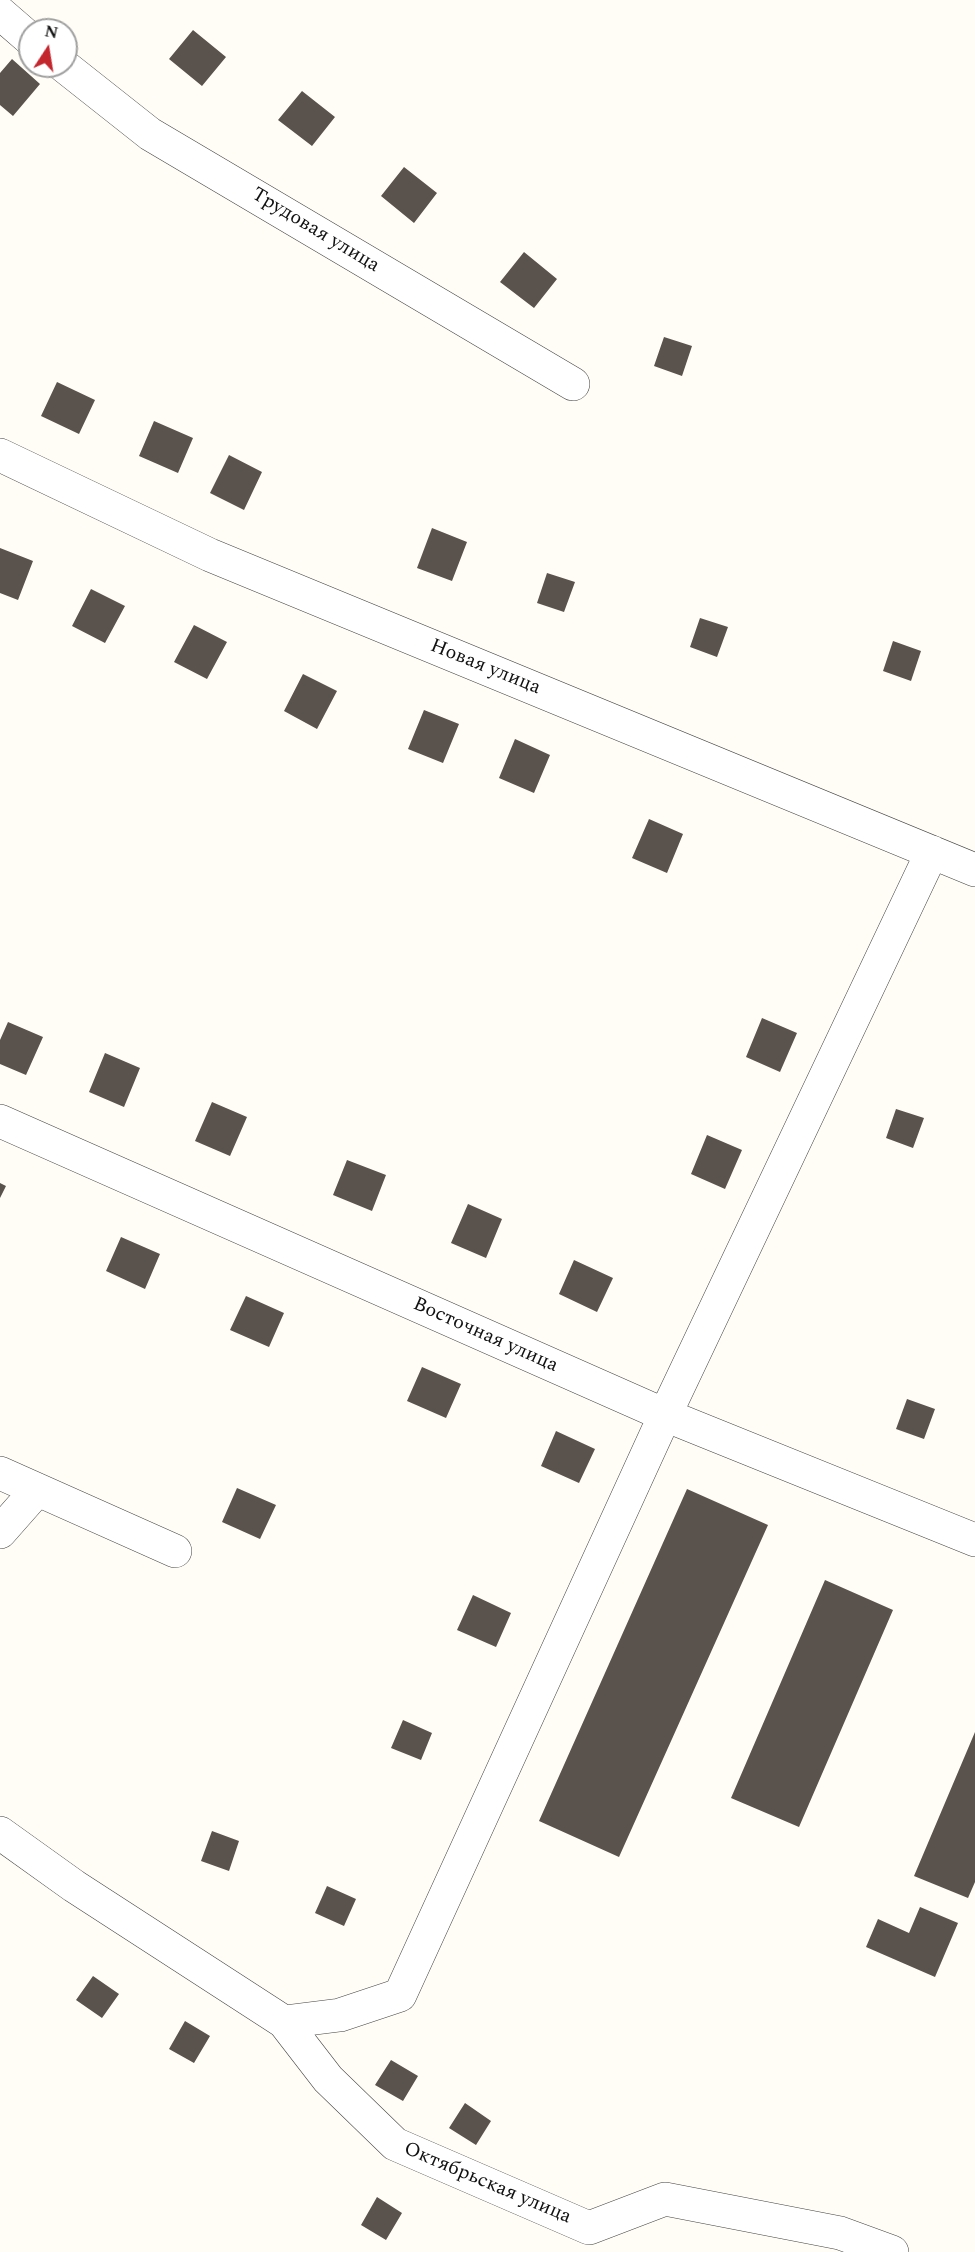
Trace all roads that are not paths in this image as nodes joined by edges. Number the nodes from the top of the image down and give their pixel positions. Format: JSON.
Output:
{"nodes":[{"id":1,"x":0,"y":13,"type":"edge"},
{"id":2,"x":18,"y":29,"type":"edge"},
{"id":3,"x":78,"y":77,"type":"edge"},
{"id":4,"x":573,"y":384,"type":"dead end"},
{"id":5,"x":0,"y":455,"type":"edge"},
{"id":6,"x":932,"y":852,"type":"junction"},
{"id":7,"x":975,"y":870,"type":"edge"},
{"id":8,"x":0,"y":1121,"type":"edge"},
{"id":9,"x":665,"y":1415,"type":"junction"},
{"id":10,"x":0,"y":1473,"type":"edge"},
{"id":11,"x":37,"y":1490,"type":"junction"},
{"id":12,"x":0,"y":1532,"type":"edge"},
{"id":13,"x":975,"y":1540,"type":"edge"},
{"id":14,"x":175,"y":1551,"type":"dead end"},
{"id":15,"x":0,"y":1833,"type":"edge"},
{"id":16,"x":284,"y":2022,"type":"junction"},
{"id":17,"x":892,"y":2252,"type":"edge"}],
"edges":[{"from":1,"to":2,"type":"street"},
{"from":3,"to":4,"type":"street","name":"Трудовая улица"},
{"from":5,"to":6,"type":"street","name":"Новая улица"},
{"from":6,"to":7,"type":"street","name":"Новая улица"},
{"from":6,"to":9,"type":"street"},
{"from":8,"to":9,"type":"street","name":"Восточная улица"},
{"from":9,"to":13,"type":"street","name":"Восточная улица"},
{"from":9,"to":16,"type":"street"},
{"from":10,"to":11,"type":"street"},
{"from":11,"to":12,"type":"street"},
{"from":11,"to":14,"type":"street"},
{"from":15,"to":16,"type":"street","name":"Октябрьская улица"},
{"from":16,"to":17,"type":"street","name":"Октябрьская улица"}]}
